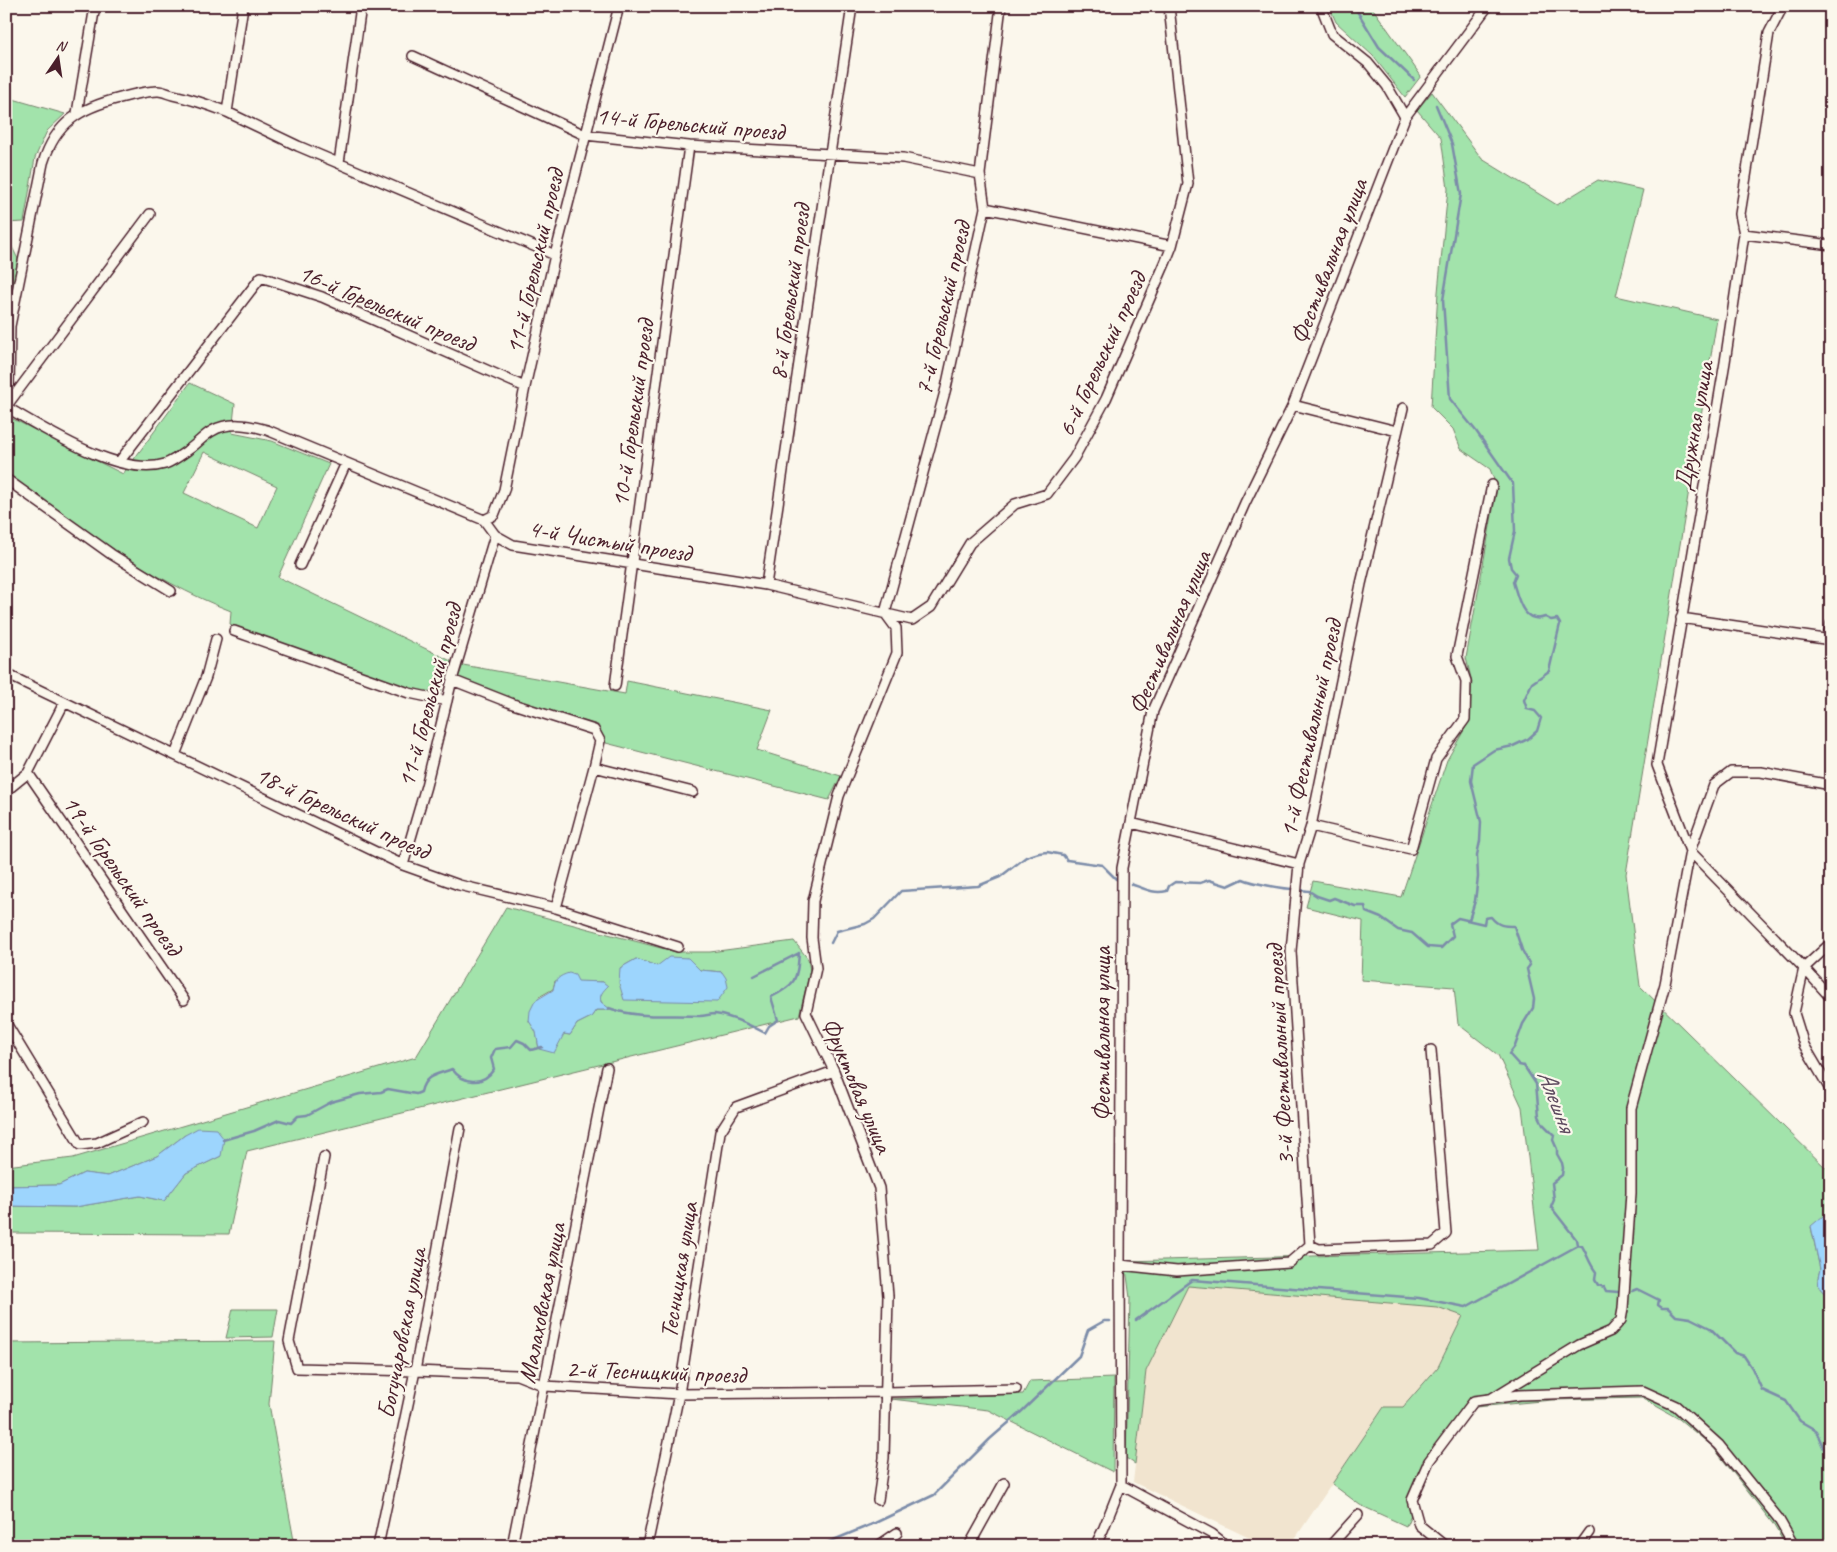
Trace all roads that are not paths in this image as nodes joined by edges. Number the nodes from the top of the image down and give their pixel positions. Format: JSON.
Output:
{"nodes":[{"id":1,"x":95,"y":6,"type":"edge"},
{"id":2,"x":243,"y":6,"type":"edge"},
{"id":3,"x":362,"y":6,"type":"edge"},
{"id":4,"x":618,"y":6,"type":"edge"},
{"id":5,"x":852,"y":6,"type":"edge"},
{"id":6,"x":1001,"y":6,"type":"edge"},
{"id":7,"x":1169,"y":6,"type":"edge"},
{"id":8,"x":1321,"y":6,"type":"edge"},
{"id":9,"x":1488,"y":6,"type":"edge"},
{"id":10,"x":1783,"y":6,"type":"edge"},
{"id":11,"x":412,"y":56,"type":"dead end"},
{"id":12,"x":227,"y":112,"type":"junction"},
{"id":13,"x":77,"y":113,"type":"junction"},
{"id":14,"x":1405,"y":117,"type":"junction"},
{"id":15,"x":584,"y":136,"type":"junction"},
{"id":16,"x":689,"y":146,"type":"junction"},
{"id":17,"x":830,"y":154,"type":"junction"},
{"id":18,"x":339,"y":163,"type":"junction"},
{"id":19,"x":980,"y":174,"type":"junction"},
{"id":20,"x":984,"y":208,"type":"junction"},
{"id":21,"x":150,"y":214,"type":"dead end"},
{"id":22,"x":1744,"y":234,"type":"junction"},
{"id":23,"x":1831,"y":245,"type":"edge"},
{"id":24,"x":1172,"y":246,"type":"junction"},
{"id":25,"x":555,"y":254,"type":"junction"},
{"id":26,"x":525,"y":387,"type":"junction"},
{"id":27,"x":1293,"y":405,"type":"junction"},
{"id":28,"x":6,"y":406,"type":"edge"},
{"id":29,"x":1403,"y":408,"type":"dead end"},
{"id":30,"x":1397,"y":431,"type":"junction"},
{"id":31,"x":119,"y":462,"type":"junction"},
{"id":32,"x":346,"y":463,"type":"junction"},
{"id":33,"x":6,"y":479,"type":"edge"},
{"id":34,"x":1492,"y":485,"type":"dead end"},
{"id":35,"x":484,"y":520,"type":"junction"},
{"id":36,"x":495,"y":535,"type":"junction"},
{"id":37,"x":631,"y":563,"type":"junction"},
{"id":38,"x":300,"y":565,"type":"dead end"},
{"id":39,"x":766,"y":585,"type":"junction"},
{"id":40,"x":170,"y":591,"type":"dead end"},
{"id":41,"x":885,"y":613,"type":"junction"},
{"id":42,"x":1681,"y":618,"type":"junction"},
{"id":43,"x":1831,"y":624,"type":"edge"},
{"id":44,"x":234,"y":631,"type":"dead end"},
{"id":45,"x":216,"y":639,"type":"dead end"},
{"id":46,"x":1829,"y":640,"type":"edge"},
{"id":47,"x":6,"y":674,"type":"edge"},
{"id":48,"x":452,"y":680,"type":"junction"},
{"id":49,"x":615,"y":686,"type":"dead end"},
{"id":50,"x":447,"y":701,"type":"junction"},
{"id":51,"x":64,"y":703,"type":"junction"},
{"id":52,"x":175,"y":755,"type":"junction"},
{"id":53,"x":594,"y":767,"type":"junction"},
{"id":54,"x":28,"y":773,"type":"junction"},
{"id":55,"x":1831,"y":785,"type":"edge"},
{"id":56,"x":6,"y":790,"type":"edge"},
{"id":57,"x":693,"y":792,"type":"dead end"},
{"id":58,"x":1131,"y":823,"type":"junction"},
{"id":59,"x":1311,"y":826,"type":"junction"},
{"id":60,"x":1690,"y":851,"type":"junction"},
{"id":61,"x":1300,"y":864,"type":"junction"},
{"id":62,"x":403,"y":865,"type":"junction"},
{"id":63,"x":556,"y":908,"type":"junction"},
{"id":64,"x":1831,"y":944,"type":"edge"},
{"id":65,"x":678,"y":947,"type":"dead end"},
{"id":66,"x":1804,"y":968,"type":"junction"},
{"id":67,"x":1831,"y":998,"type":"edge"},
{"id":68,"x":184,"y":1000,"type":"dead end"},
{"id":69,"x":6,"y":1024,"type":"edge"},
{"id":70,"x":1432,"y":1050,"type":"dead end"},
{"id":71,"x":607,"y":1068,"type":"dead end"},
{"id":72,"x":834,"y":1071,"type":"junction"},
{"id":73,"x":1831,"y":1091,"type":"edge"},
{"id":74,"x":143,"y":1122,"type":"dead end"},
{"id":75,"x":460,"y":1128,"type":"dead end"},
{"id":76,"x":324,"y":1157,"type":"dead end"},
{"id":77,"x":1310,"y":1245,"type":"junction"},
{"id":78,"x":1120,"y":1265,"type":"junction"},
{"id":79,"x":415,"y":1371,"type":"junction"},
{"id":80,"x":545,"y":1386,"type":"junction"},
{"id":81,"x":1016,"y":1389,"type":"dead end"},
{"id":82,"x":886,"y":1392,"type":"junction"},
{"id":83,"x":679,"y":1394,"type":"junction"},
{"id":84,"x":1492,"y":1398,"type":"junction"},
{"id":85,"x":1004,"y":1483,"type":"dead end"},
{"id":86,"x":1121,"y":1485,"type":"junction"},
{"id":87,"x":878,"y":1500,"type":"dead end"},
{"id":88,"x":1358,"y":1515,"type":"dead end"},
{"id":89,"x":1589,"y":1532,"type":"dead end"},
{"id":90,"x":897,"y":1533,"type":"dead end"},
{"id":91,"x":378,"y":1546,"type":"edge"},
{"id":92,"x":512,"y":1546,"type":"edge"},
{"id":93,"x":647,"y":1546,"type":"edge"},
{"id":94,"x":878,"y":1546,"type":"edge"},
{"id":95,"x":969,"y":1546,"type":"edge"},
{"id":96,"x":1095,"y":1546,"type":"edge"},
{"id":97,"x":1219,"y":1546,"type":"edge"},
{"id":98,"x":1330,"y":1546,"type":"edge"},
{"id":99,"x":1445,"y":1546,"type":"edge"},
{"id":100,"x":1579,"y":1546,"type":"edge"},
{"id":101,"x":1794,"y":1546,"type":"edge"}],
"edges":[{"from":1,"to":13,"type":"street"},
{"from":2,"to":12,"type":"street"},
{"from":3,"to":18,"type":"street"},
{"from":4,"to":15,"type":"street","name":"11-й Горельский проезд"},
{"from":5,"to":17,"type":"street","name":"8-й Горельский проезд"},
{"from":6,"to":19,"type":"street","name":"7-й Горельский проезд"},
{"from":7,"to":24,"type":"street","name":"6-й Горельский проезд"},
{"from":8,"to":14,"type":"street"},
{"from":9,"to":14,"type":"street","name":"Фестивальная улица"},
{"from":10,"to":22,"type":"street","name":"Дружная улица"},
{"from":11,"to":15,"type":"street","name":"14-й Горельский проезд"},
{"from":12,"to":13,"type":"street"},
{"from":12,"to":18,"type":"street"},
{"from":13,"to":28,"type":"street"},
{"from":14,"to":27,"type":"street","name":"Фестивальная улица"},
{"from":15,"to":16,"type":"street","name":"14-й Горельский проезд"},
{"from":15,"to":25,"type":"street","name":"11-й Горельский проезд"},
{"from":16,"to":17,"type":"street","name":"14-й Горельский проезд"},
{"from":16,"to":37,"type":"street","name":"10-й Горельский проезд"},
{"from":17,"to":19,"type":"street","name":"14-й Горельский проезд"},
{"from":17,"to":39,"type":"street","name":"8-й Горельский проезд"},
{"from":18,"to":25,"type":"street"},
{"from":19,"to":20,"type":"street","name":"7-й Горельский проезд"},
{"from":20,"to":24,"type":"street"},
{"from":20,"to":41,"type":"street","name":"7-й Горельский проезд"},
{"from":21,"to":28,"type":"street"},
{"from":22,"to":23,"type":"street"},
{"from":22,"to":42,"type":"street","name":"Дружная улица"},
{"from":24,"to":41,"type":"street","name":"6-й Горельский проезд"},
{"from":25,"to":26,"type":"street","name":"11-й Горельский проезд"},
{"from":26,"to":31,"type":"street","name":"16-й Горельский проезд"},
{"from":26,"to":35,"type":"street","name":"11-й Горельский проезд"},
{"from":27,"to":30,"type":"street"},
{"from":27,"to":58,"type":"street","name":"Фестивальная улица"},
{"from":28,"to":31,"type":"street"},
{"from":29,"to":30,"type":"street","name":"1-й Фестивальный проезд"},
{"from":30,"to":59,"type":"street","name":"1-й Фестивальный проезд"},
{"from":31,"to":32,"type":"street"},
{"from":32,"to":35,"type":"street"},
{"from":32,"to":38,"type":"street"},
{"from":33,"to":40,"type":"street"},
{"from":34,"to":59,"type":"street"},
{"from":35,"to":36,"type":"street","name":"4-й Чистый проезд"},
{"from":36,"to":37,"type":"street","name":"4-й Чистый проезд"},
{"from":36,"to":48,"type":"street","name":"11-й Горельский проезд"},
{"from":37,"to":39,"type":"street","name":"4-й Чистый проезд"},
{"from":37,"to":49,"type":"street","name":"10-й Горельский проезд"},
{"from":39,"to":41,"type":"street","name":"4-й Чистый проезд"},
{"from":41,"to":72,"type":"street","name":"Фруктовая улица"},
{"from":42,"to":46,"type":"street"},
{"from":42,"to":60,"type":"street","name":"Дружная улица"},
{"from":43,"to":46,"type":"street"},
{"from":44,"to":50,"type":"street"},
{"from":45,"to":52,"type":"street"},
{"from":47,"to":51,"type":"street","name":"18-й Горельский проезд"},
{"from":48,"to":50,"type":"street","name":"11-й Горельский проезд"},
{"from":48,"to":53,"type":"street"},
{"from":50,"to":62,"type":"street","name":"11-й Горельский проезд"},
{"from":51,"to":52,"type":"street","name":"18-й Горельский проезд"},
{"from":51,"to":54,"type":"street"},
{"from":52,"to":62,"type":"street","name":"18-й Горельский проезд"},
{"from":53,"to":57,"type":"street"},
{"from":53,"to":63,"type":"street"},
{"from":54,"to":56,"type":"street"},
{"from":54,"to":68,"type":"street","name":"19-й Горельский проезд"},
{"from":55,"to":60,"type":"street"},
{"from":58,"to":61,"type":"street","name":"1-й Фестивальный проезд"},
{"from":58,"to":78,"type":"street","name":"Фестивальная улица"},
{"from":59,"to":61,"type":"street","name":"1-й Фестивальный проезд"},
{"from":60,"to":66,"type":"street"},
{"from":60,"to":84,"type":"street"},
{"from":61,"to":77,"type":"street","name":"3-й Фестивальный проезд"},
{"from":62,"to":63,"type":"street","name":"18-й Горельский проезд"},
{"from":63,"to":65,"type":"street","name":"18-й Горельский проезд"},
{"from":64,"to":66,"type":"street"},
{"from":66,"to":67,"type":"street"},
{"from":66,"to":73,"type":"street"},
{"from":69,"to":74,"type":"street"},
{"from":70,"to":77,"type":"street"},
{"from":71,"to":80,"type":"street","name":"Малаховская улица"},
{"from":72,"to":82,"type":"street","name":"Фруктовая улица"},
{"from":72,"to":83,"type":"street","name":"Тесницкая улица"},
{"from":75,"to":79,"type":"street","name":"Богучаровская улица"},
{"from":76,"to":79,"type":"street","name":"2-й Тесницкий проезд"},
{"from":77,"to":78,"type":"street"},
{"from":78,"to":86,"type":"street","name":"Фестивальная улица"},
{"from":79,"to":80,"type":"street","name":"2-й Тесницкий проезд"},
{"from":79,"to":91,"type":"street","name":"Богучаровская улица"},
{"from":80,"to":83,"type":"street","name":"2-й Тесницкий проезд"},
{"from":80,"to":92,"type":"street","name":"Малаховская улица"},
{"from":81,"to":82,"type":"street","name":"2-й Тесницкий проезд"},
{"from":82,"to":83,"type":"street","name":"2-й Тесницкий проезд"},
{"from":82,"to":87,"type":"street","name":"Фруктовая улица"},
{"from":83,"to":93,"type":"street","name":"Тесницкая улица"},
{"from":84,"to":99,"type":"street"},
{"from":84,"to":101,"type":"street"},
{"from":85,"to":95,"type":"street"},
{"from":86,"to":96,"type":"street"},
{"from":86,"to":97,"type":"street"},
{"from":88,"to":98,"type":"street"},
{"from":89,"to":100,"type":"street"},
{"from":90,"to":94,"type":"street"}]}
